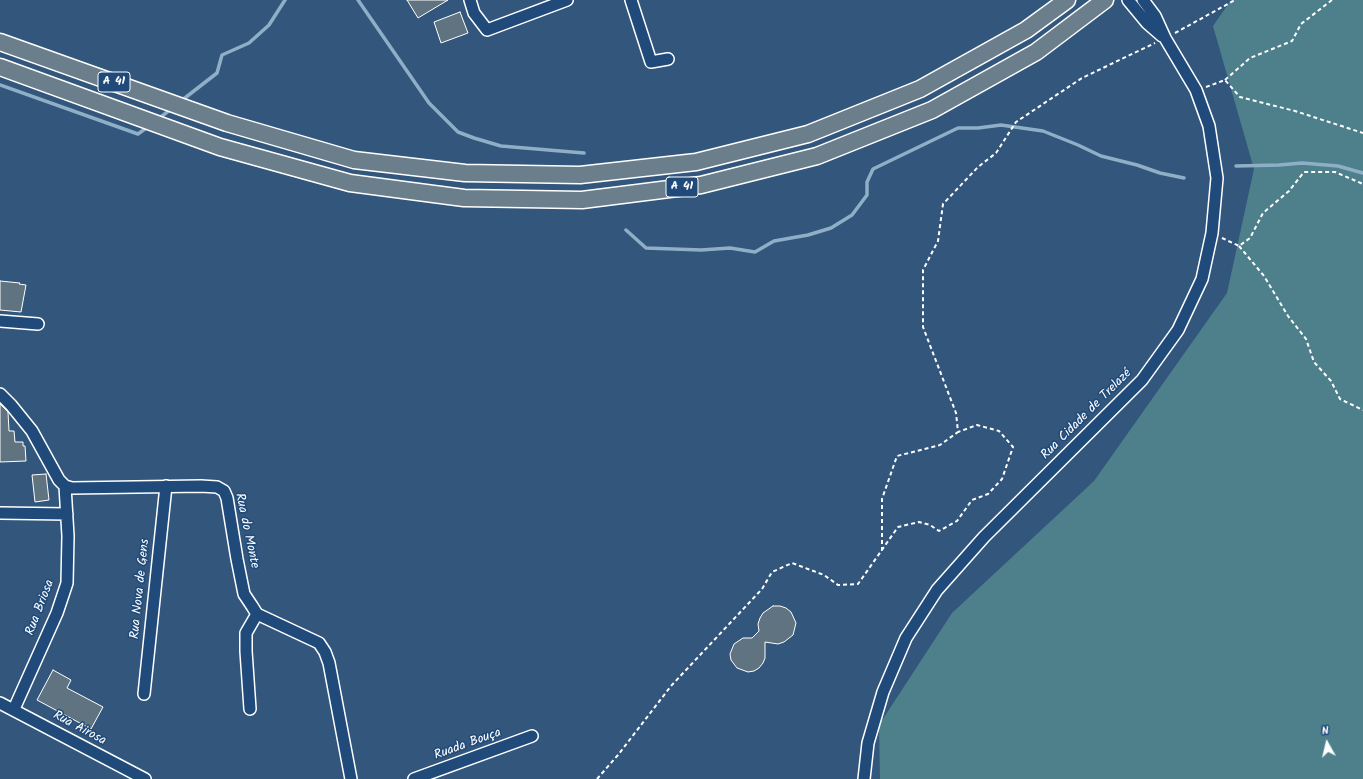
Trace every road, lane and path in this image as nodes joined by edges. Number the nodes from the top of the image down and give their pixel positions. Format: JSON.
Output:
{"nodes":[{"id":1,"x":470,"y":0,"type":"edge"},
{"id":2,"x":567,"y":0,"type":"edge"},
{"id":3,"x":632,"y":0,"type":"edge"},
{"id":4,"x":1067,"y":0,"type":"edge"},
{"id":5,"x":1105,"y":0,"type":"edge"},
{"id":6,"x":1128,"y":0,"type":"edge"},
{"id":7,"x":1143,"y":0,"type":"edge"},
{"id":8,"x":1235,"y":0,"type":"edge"},
{"id":9,"x":1332,"y":0,"type":"edge"},
{"id":10,"x":1151,"y":19,"type":"junction"},
{"id":11,"x":1165,"y":38,"type":"junction"},
{"id":12,"x":0,"y":42,"type":"edge"},
{"id":13,"x":668,"y":59,"type":"dead end"},
{"id":14,"x":0,"y":67,"type":"edge"},
{"id":15,"x":1225,"y":80,"type":"junction"},
{"id":16,"x":1196,"y":90,"type":"junction"},
{"id":17,"x":1363,"y":133,"type":"edge"},
{"id":18,"x":1363,"y":184,"type":"edge"},
{"id":19,"x":1212,"y":233,"type":"junction"},
{"id":20,"x":1239,"y":246,"type":"junction"},
{"id":21,"x":0,"y":321,"type":"edge"},
{"id":22,"x":38,"y":324,"type":"dead end"},
{"id":23,"x":0,"y":394,"type":"edge"},
{"id":24,"x":1363,"y":410,"type":"edge"},
{"id":25,"x":958,"y":432,"type":"junction"},
{"id":26,"x":65,"y":486,"type":"junction"},
{"id":27,"x":166,"y":486,"type":"junction"},
{"id":28,"x":0,"y":513,"type":"edge"},
{"id":29,"x":67,"y":514,"type":"junction"},
{"id":30,"x":882,"y":551,"type":"junction"},
{"id":31,"x":258,"y":614,"type":"junction"},
{"id":32,"x":144,"y":694,"type":"dead end"},
{"id":33,"x":0,"y":703,"type":"edge"},
{"id":34,"x":14,"y":709,"type":"junction"},
{"id":35,"x":250,"y":709,"type":"dead end"},
{"id":36,"x":532,"y":736,"type":"dead end"},
{"id":37,"x":145,"y":779,"type":"edge"},
{"id":38,"x":351,"y":779,"type":"edge"},
{"id":39,"x":414,"y":779,"type":"edge"},
{"id":40,"x":597,"y":779,"type":"edge"},
{"id":41,"x":864,"y":779,"type":"edge"}],
"edges":[{"from":1,"to":2,"type":"street"},
{"from":3,"to":13,"type":"street"},
{"from":4,"to":12,"type":"highway","number":"A 41"},
{"from":5,"to":14,"type":"highway","number":"A 41"},
{"from":6,"to":10,"type":"street","name":"Rua Cidade de Trelazé"},
{"from":7,"to":10,"type":"street","name":"Rua Cidade de Trelazé"},
{"from":8,"to":11,"type":"path"},
{"from":9,"to":15,"type":"path"},
{"from":10,"to":11,"type":"street","name":"Rua Cidade de Trelazé"},
{"from":11,"to":16,"type":"street","name":"Rua Cidade de Trelazé"},
{"from":11,"to":25,"type":"path"},
{"from":15,"to":16,"type":"path"},
{"from":15,"to":17,"type":"path"},
{"from":16,"to":19,"type":"street","name":"Rua Cidade de Trelazé"},
{"from":18,"to":20,"type":"path"},
{"from":19,"to":20,"type":"path"},
{"from":19,"to":41,"type":"street","name":"Rua Cidade de Trelazé"},
{"from":20,"to":24,"type":"path"},
{"from":21,"to":22,"type":"street"},
{"from":23,"to":26,"type":"street"},
{"from":25,"to":30,"type":"path"},
{"from":25,"to":30,"type":"path"},
{"from":26,"to":27,"type":"street","name":"Rua do Monte"},
{"from":26,"to":29,"type":"street","name":"Rua Briosa"},
{"from":27,"to":31,"type":"street","name":"Rua do Monte"},
{"from":27,"to":32,"type":"street","name":"Rua Nova de Gens"},
{"from":28,"to":29,"type":"street"},
{"from":29,"to":34,"type":"street","name":"Rua Briosa"},
{"from":30,"to":40,"type":"path"},
{"from":31,"to":35,"type":"street"},
{"from":31,"to":38,"type":"street","name":"Rua do Monte"},
{"from":33,"to":34,"type":"street","name":"Rua Airosa"},
{"from":34,"to":37,"type":"street","name":"Rua Airosa"},
{"from":36,"to":39,"type":"street","name":"Ruada Bouça"}]}
